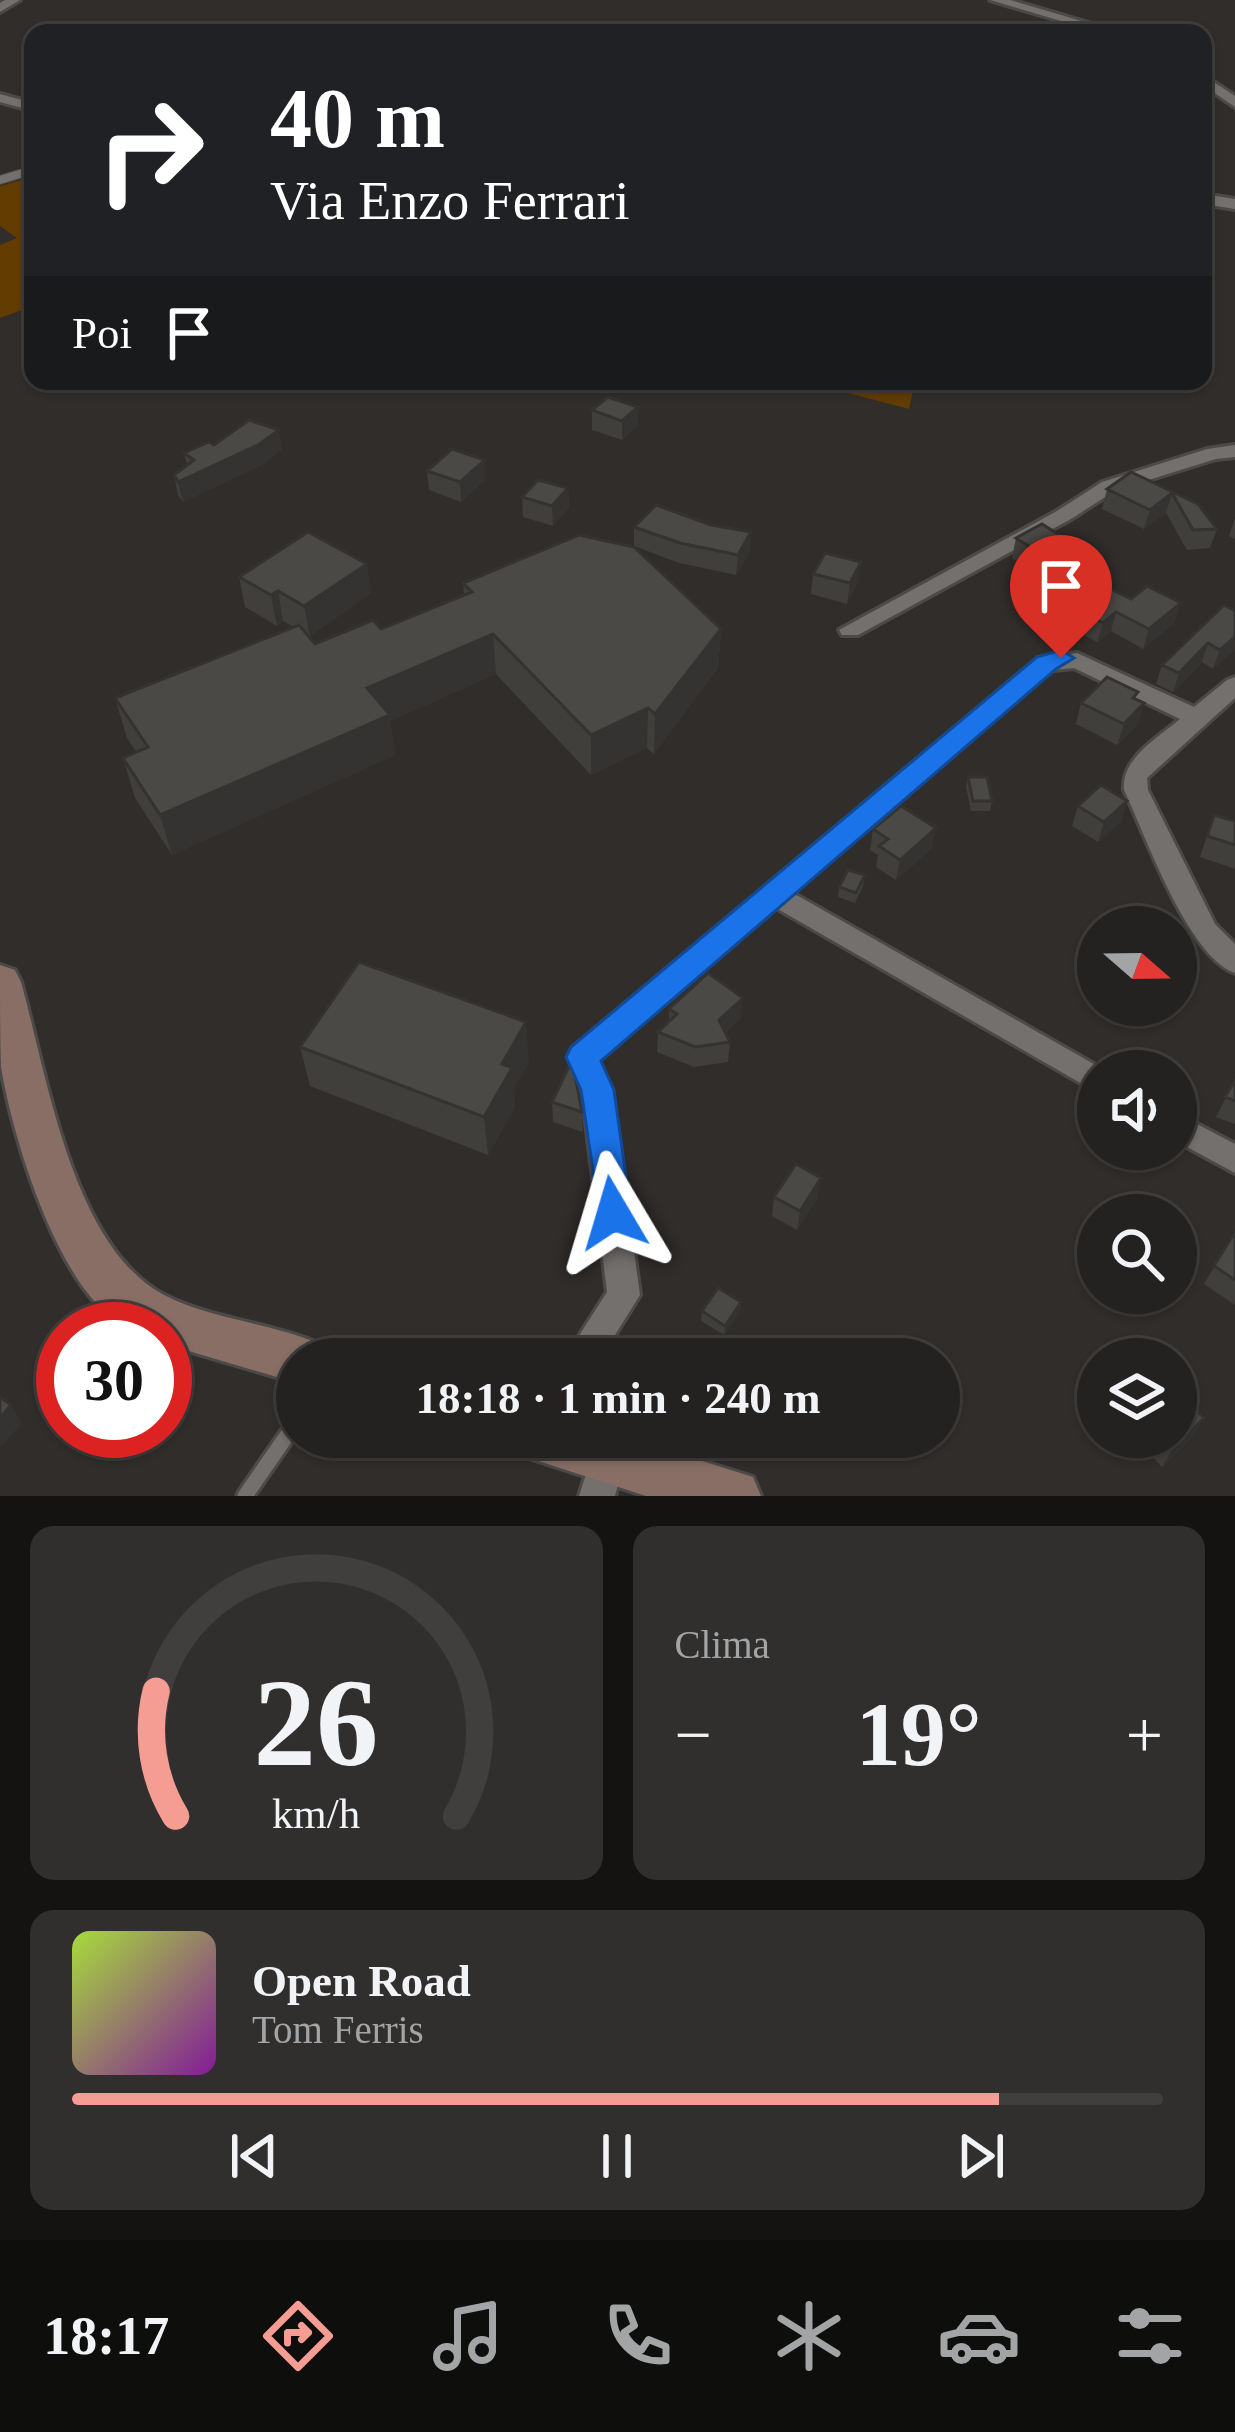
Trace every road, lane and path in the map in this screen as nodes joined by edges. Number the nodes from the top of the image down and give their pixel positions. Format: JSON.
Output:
{"nodes":[{"id":1,"x":14,"y":0,"type":"edge"},
{"id":2,"x":996,"y":0,"type":"edge"},
{"id":3,"x":0,"y":8,"type":"edge"},
{"id":4,"x":1083,"y":24,"type":"edge"},
{"id":5,"x":1235,"y":451,"type":"edge"},
{"id":6,"x":850,"y":630,"type":"dead end"},
{"id":7,"x":1235,"y":685,"type":"edge"},
{"id":8,"x":1197,"y":718,"type":"junction"},
{"id":9,"x":775,"y":895,"type":"junction"},
{"id":10,"x":1235,"y":962,"type":"edge"},
{"id":11,"x":0,"y":982,"type":"edge"},
{"id":12,"x":1077,"y":1069,"type":"edge"},
{"id":13,"x":1197,"y":1138,"type":"edge"},
{"id":14,"x":1235,"y":1160,"type":"edge"},
{"id":15,"x":594,"y":1338,"type":"edge"},
{"id":16,"x":276,"y":1352,"type":"edge"},
{"id":17,"x":276,"y":1451,"type":"edge"},
{"id":18,"x":574,"y":1458,"type":"edge"},
{"id":19,"x":602,"y":1477,"type":"edge"},
{"id":20,"x":245,"y":1496,"type":"edge"},
{"id":21,"x":734,"y":1496,"type":"edge"}],
"edges":[{"from":1,"to":3,"type":"street"},
{"from":2,"to":4,"type":"street"},
{"from":5,"to":6,"type":"street"},
{"from":7,"to":8,"type":"street"},
{"from":8,"to":9,"type":"street"},
{"from":8,"to":10,"type":"street"},
{"from":9,"to":12,"type":"street"},
{"from":9,"to":15,"type":"street"},
{"from":11,"to":16,"type":"main road"},
{"from":13,"to":14,"type":"street"},
{"from":17,"to":20,"type":"lane"},
{"from":18,"to":19,"type":"main road"},
{"from":19,"to":21,"type":"main road"}]}
